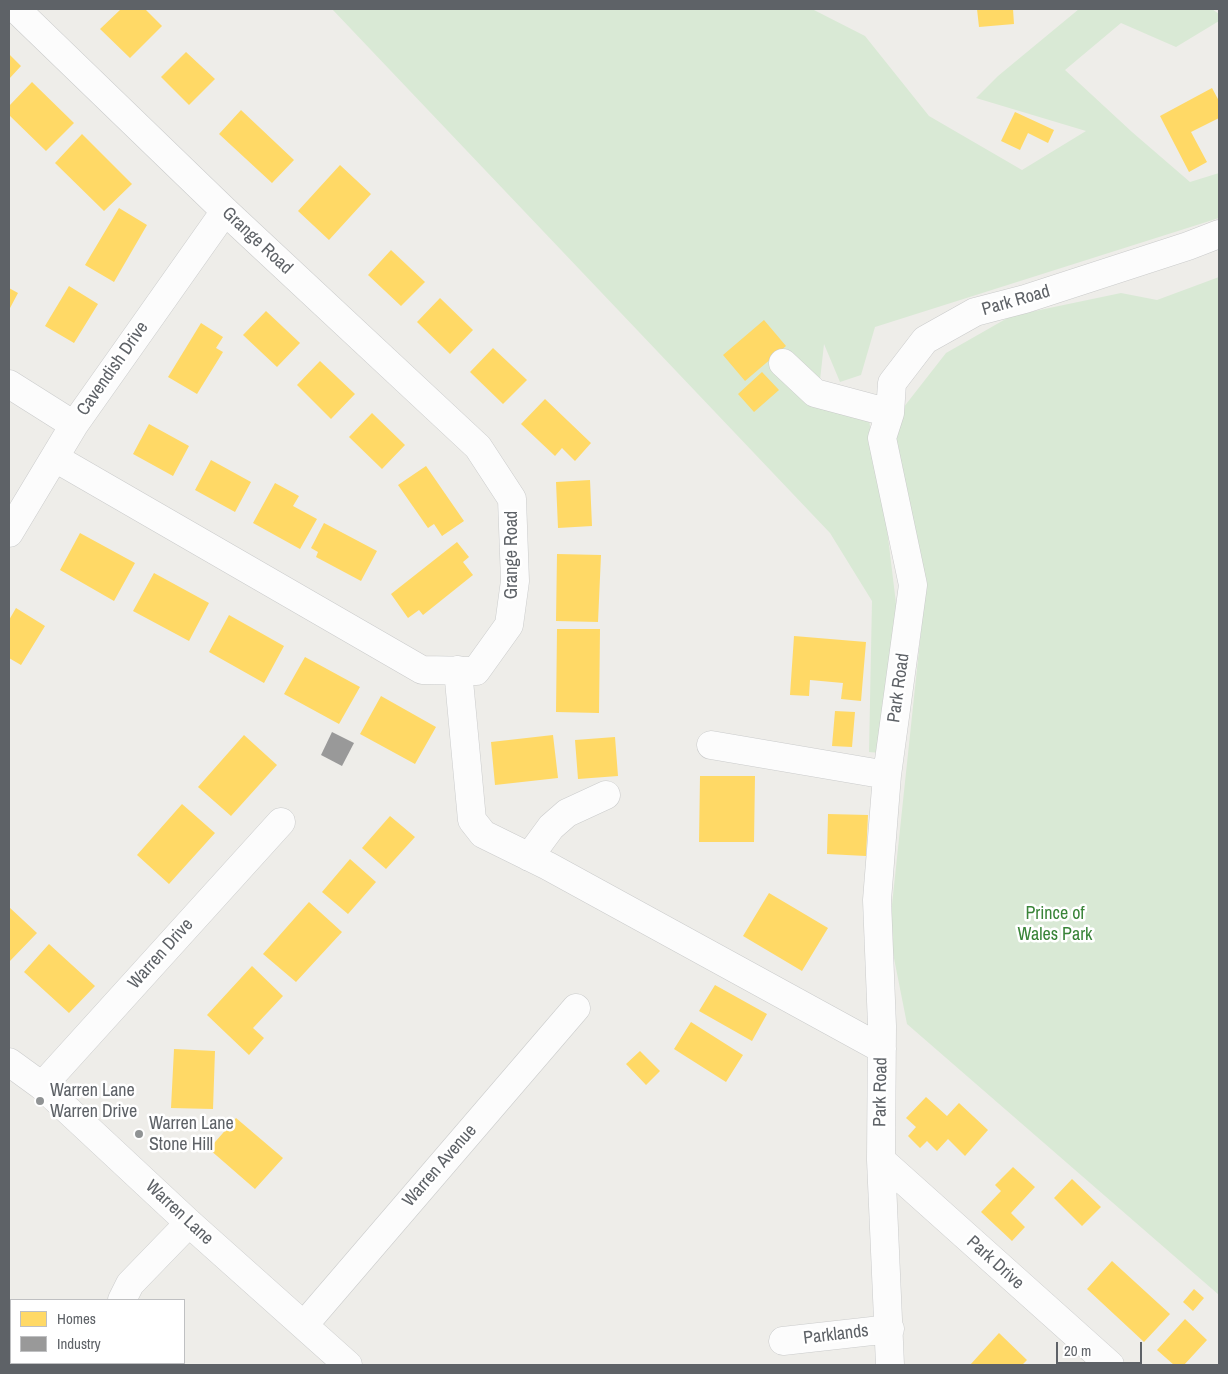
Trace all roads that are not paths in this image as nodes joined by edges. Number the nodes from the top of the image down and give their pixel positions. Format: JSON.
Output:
{"nodes":[{"id":1,"x":16,"y":9,"type":"edge"},
{"id":2,"x":225,"y":211,"type":"junction"},
{"id":3,"x":1219,"y":234,"type":"edge"},
{"id":4,"x":784,"y":363,"type":"dead end"},
{"id":5,"x":9,"y":384,"type":"edge"},
{"id":6,"x":890,"y":413,"type":"junction"},
{"id":7,"x":74,"y":425,"type":"junction"},
{"id":8,"x":55,"y":458,"type":"junction"},
{"id":9,"x":9,"y":533,"type":"edge"},
{"id":10,"x":458,"y":670,"type":"junction"},
{"id":11,"x":711,"y":745,"type":"dead end"},
{"id":12,"x":887,"y":775,"type":"junction"},
{"id":13,"x":606,"y":796,"type":"dead end"},
{"id":14,"x":281,"y":822,"type":"dead end"},
{"id":15,"x":529,"y":857,"type":"junction"},
{"id":16,"x":576,"y":1008,"type":"dead end"},
{"id":17,"x":882,"y":1049,"type":"junction"},
{"id":18,"x":9,"y":1062,"type":"edge"},
{"id":19,"x":42,"y":1086,"type":"junction"},
{"id":20,"x":881,"y":1160,"type":"junction"},
{"id":21,"x":189,"y":1223,"type":"junction"},
{"id":22,"x":122,"y":1299,"type":"edge"},
{"id":23,"x":304,"y":1325,"type":"junction"},
{"id":24,"x":890,"y":1329,"type":"junction"},
{"id":25,"x":783,"y":1341,"type":"dead end"},
{"id":26,"x":348,"y":1365,"type":"edge"},
{"id":27,"x":890,"y":1365,"type":"edge"},
{"id":28,"x":1110,"y":1365,"type":"edge"}],
"edges":[{"from":1,"to":2,"type":"street","name":"Grange Road"},
{"from":2,"to":7,"type":"street","name":"Cavendish Drive"},
{"from":2,"to":10,"type":"street","name":"Grange Road"},
{"from":3,"to":6,"type":"street","name":"Park Road"},
{"from":4,"to":6,"type":"street"},
{"from":5,"to":7,"type":"street"},
{"from":6,"to":12,"type":"street","name":"Park Road"},
{"from":7,"to":8,"type":"street","name":"Cavendish Drive"},
{"from":8,"to":9,"type":"street","name":"Cavendish Drive"},
{"from":8,"to":10,"type":"street","name":"Grange Road"},
{"from":10,"to":15,"type":"street"},
{"from":11,"to":12,"type":"street"},
{"from":12,"to":17,"type":"street","name":"Park Road"},
{"from":13,"to":15,"type":"street"},
{"from":14,"to":19,"type":"street","name":"Warren Drive"},
{"from":15,"to":17,"type":"street"},
{"from":16,"to":23,"type":"street","name":"Warren Avenue"},
{"from":17,"to":20,"type":"street","name":"Park Road"},
{"from":18,"to":19,"type":"street","name":"Warren Lane"},
{"from":19,"to":21,"type":"street","name":"Warren Lane"},
{"from":20,"to":24,"type":"street","name":"Park Road"},
{"from":20,"to":28,"type":"street","name":"Park Drive"},
{"from":21,"to":22,"type":"street"},
{"from":21,"to":23,"type":"street","name":"Warren Lane"},
{"from":23,"to":26,"type":"street","name":"Warren Lane"},
{"from":24,"to":25,"type":"street","name":"Parklands"},
{"from":24,"to":27,"type":"street","name":"Park Road"}]}
